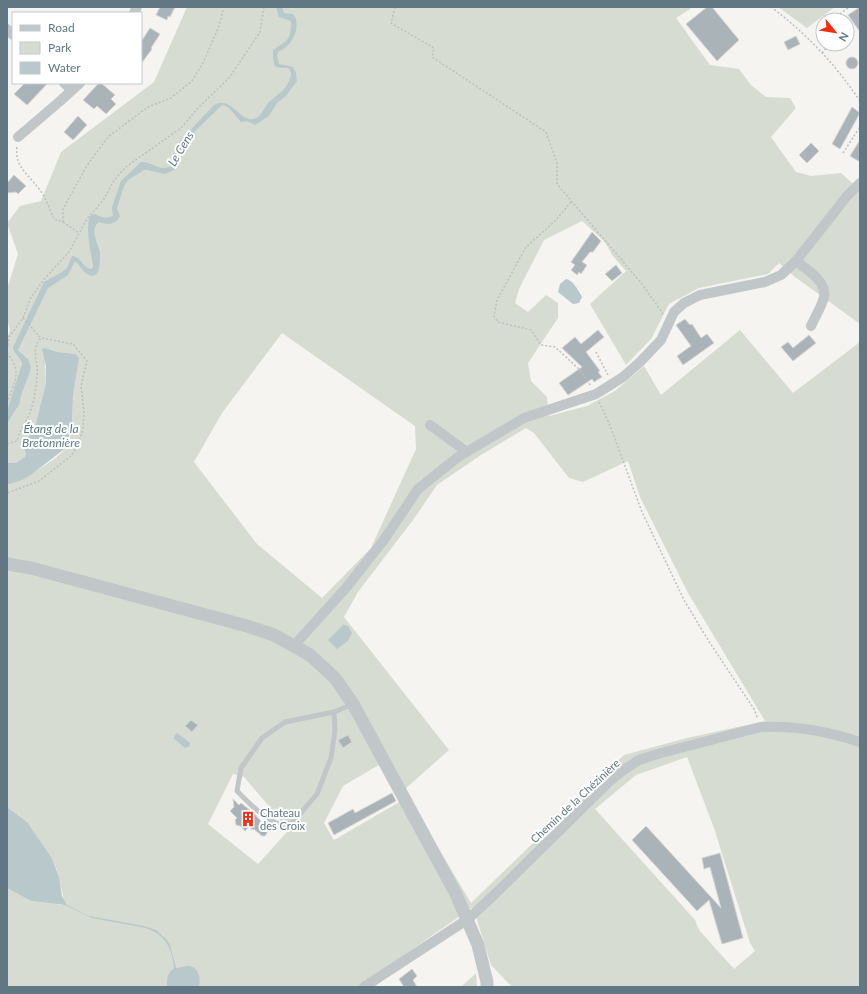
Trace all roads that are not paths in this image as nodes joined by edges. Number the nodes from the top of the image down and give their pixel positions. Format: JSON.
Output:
{"nodes":[{"id":1,"x":72,"y":85,"type":"edge"},
{"id":2,"x":18,"y":137,"type":"road end"},
{"id":3,"x":860,"y":183,"type":"edge"},
{"id":4,"x":796,"y":261,"type":"junction"},
{"id":5,"x":811,"y":326,"type":"dead end"},
{"id":6,"x":430,"y":425,"type":"dead end"},
{"id":7,"x":467,"y":452,"type":"junction"},
{"id":8,"x":7,"y":564,"type":"edge"},
{"id":9,"x":296,"y":646,"type":"junction"},
{"id":10,"x":353,"y":704,"type":"junction"},
{"id":11,"x":334,"y":712,"type":"junction"},
{"id":12,"x":860,"y":742,"type":"edge"},
{"id":13,"x":468,"y":919,"type":"junction"},
{"id":14,"x":364,"y":987,"type":"edge"},
{"id":15,"x":487,"y":987,"type":"edge"}],
"edges":[{"from":1,"to":2,"type":"street"},
{"from":3,"to":4,"type":"street"},
{"from":4,"to":5,"type":"street"},
{"from":4,"to":7,"type":"street"},
{"from":6,"to":7,"type":"street"},
{"from":7,"to":9,"type":"street"},
{"from":8,"to":9,"type":"street"},
{"from":9,"to":10,"type":"street"},
{"from":10,"to":11,"type":"lane"},
{"from":10,"to":13,"type":"street"},
{"from":11,"to":11,"type":"lane"},
{"from":12,"to":13,"type":"street","name":"Chemin de la Chézinière"},
{"from":13,"to":14,"type":"street","name":"Chemin de la Chézinière"},
{"from":13,"to":15,"type":"street"}]}
